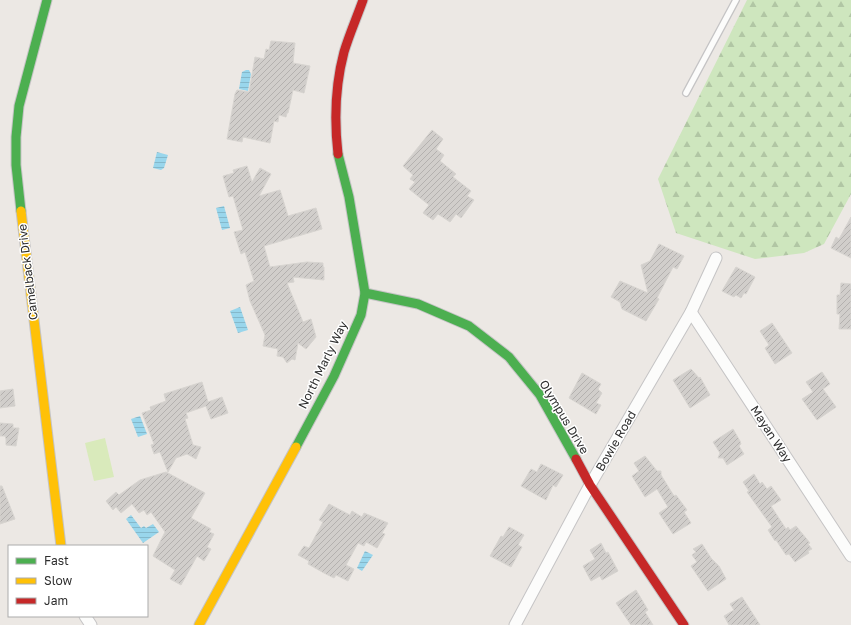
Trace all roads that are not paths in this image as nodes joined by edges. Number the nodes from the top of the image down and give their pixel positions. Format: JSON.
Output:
{"nodes":[{"id":1,"x":47,"y":0,"type":"edge"},
{"id":2,"x":363,"y":0,"type":"edge"},
{"id":3,"x":736,"y":0,"type":"edge"},
{"id":4,"x":686,"y":93,"type":"dead end"},
{"id":5,"x":716,"y":258,"type":"dead end"},
{"id":6,"x":366,"y":292,"type":"junction"},
{"id":7,"x":691,"y":312,"type":"junction"},
{"id":8,"x":590,"y":485,"type":"junction"},
{"id":9,"x":61,"y":545,"type":"edge"},
{"id":10,"x":851,"y":556,"type":"edge"},
{"id":11,"x":199,"y":625,"type":"edge"},
{"id":12,"x":515,"y":625,"type":"edge"},
{"id":13,"x":684,"y":625,"type":"edge"}],
"edges":[{"from":1,"to":9,"type":"street","name":"Camelback Drive"},
{"from":2,"to":6,"type":"street","name":"North Marly Way"},
{"from":3,"to":4,"type":"lane"},
{"from":5,"to":7,"type":"street","name":"Bowie Road"},
{"from":6,"to":8,"type":"street","name":"Olympus Drive"},
{"from":6,"to":11,"type":"street","name":"North Marly Way"},
{"from":7,"to":8,"type":"street","name":"Bowie Road"},
{"from":7,"to":10,"type":"street","name":"Mayan Way"},
{"from":8,"to":12,"type":"street","name":"Bowie Road"},
{"from":8,"to":13,"type":"street","name":"Olympus Drive"}]}
